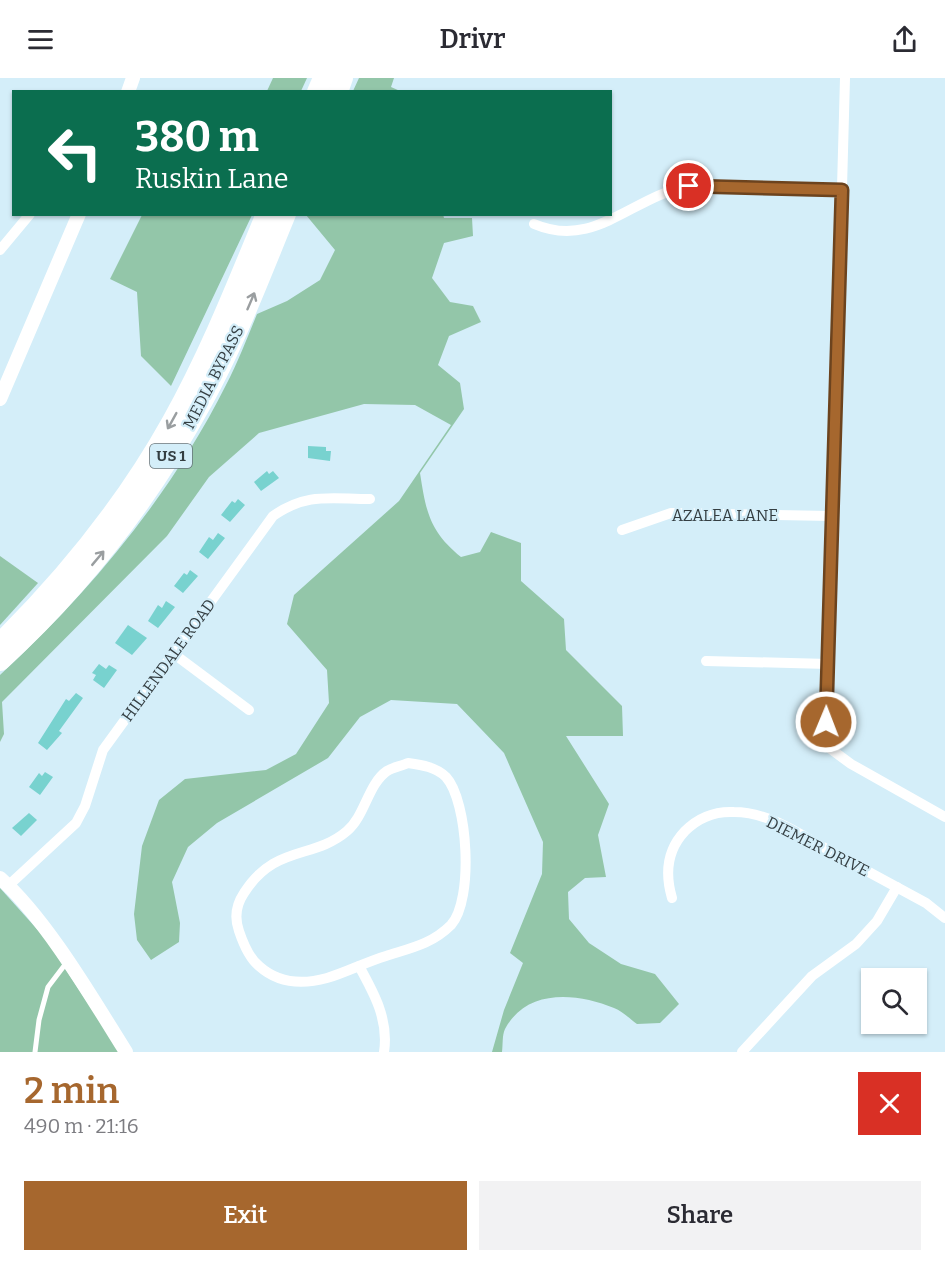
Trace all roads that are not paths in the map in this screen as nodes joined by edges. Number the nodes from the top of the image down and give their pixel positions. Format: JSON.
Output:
{"nodes":[{"id":1,"x":845,"y":78,"type":"edge"},
{"id":2,"x":842,"y":190,"type":"junction"},
{"id":3,"x":28,"y":216,"type":"edge"},
{"id":4,"x":78,"y":216,"type":"edge"},
{"id":5,"x":265,"y":216,"type":"edge"},
{"id":6,"x":285,"y":216,"type":"edge"},
{"id":7,"x":534,"y":224,"type":"dead end"},
{"id":8,"x":0,"y":250,"type":"edge"},
{"id":9,"x":0,"y":399,"type":"edge"},
{"id":10,"x":370,"y":499,"type":"dead end"},
{"id":11,"x":831,"y":516,"type":"junction"},
{"id":12,"x":621,"y":530,"type":"dead end"},
{"id":13,"x":0,"y":643,"type":"edge"},
{"id":14,"x":174,"y":654,"type":"junction"},
{"id":15,"x":0,"y":661,"type":"edge"},
{"id":16,"x":706,"y":661,"type":"dead end"},
{"id":17,"x":829,"y":664,"type":"junction"},
{"id":18,"x":249,"y":710,"type":"dead end"},
{"id":19,"x":945,"y":817,"type":"edge"},
{"id":20,"x":4,"y":882,"type":"edge"},
{"id":21,"x":897,"y":887,"type":"junction"},
{"id":22,"x":672,"y":898,"type":"dead end"},
{"id":23,"x":945,"y":918,"type":"edge"},
{"id":24,"x":67,"y":962,"type":"junction"},
{"id":25,"x":359,"y":966,"type":"junction"},
{"id":26,"x":35,"y":1052,"type":"edge"},
{"id":27,"x":126,"y":1052,"type":"edge"},
{"id":28,"x":384,"y":1052,"type":"edge"},
{"id":29,"x":741,"y":1052,"type":"edge"}],
"edges":[{"from":1,"to":2,"type":"street"},
{"from":2,"to":7,"type":"street"},
{"from":2,"to":11,"type":"street"},
{"from":3,"to":8,"type":"street"},
{"from":4,"to":9,"type":"street"},
{"from":5,"to":13,"type":"highway","name":"MEDIA BYPASS","number":"US 1","one_way":true},
{"from":15,"to":6,"type":"highway","name":"MEDIA BYPASS","number":"US 1","one_way":true},
{"from":10,"to":14,"type":"street","name":"HILLENDALE ROAD"},
{"from":11,"to":12,"type":"street","name":"AZALEA LANE"},
{"from":11,"to":17,"type":"street"},
{"from":14,"to":18,"type":"street"},
{"from":14,"to":20,"type":"street","name":"HILLENDALE ROAD"},
{"from":16,"to":17,"type":"street"},
{"from":17,"to":19,"type":"street"},
{"from":20,"to":24,"type":"street"},
{"from":21,"to":22,"type":"street","name":"DIEMER DRIVE"},
{"from":21,"to":23,"type":"street","name":"DIEMER DRIVE"},
{"from":21,"to":29,"type":"street"},
{"from":24,"to":26,"type":"lane"},
{"from":24,"to":27,"type":"street"},
{"from":25,"to":25,"type":"street"},
{"from":25,"to":28,"type":"street"}]}
